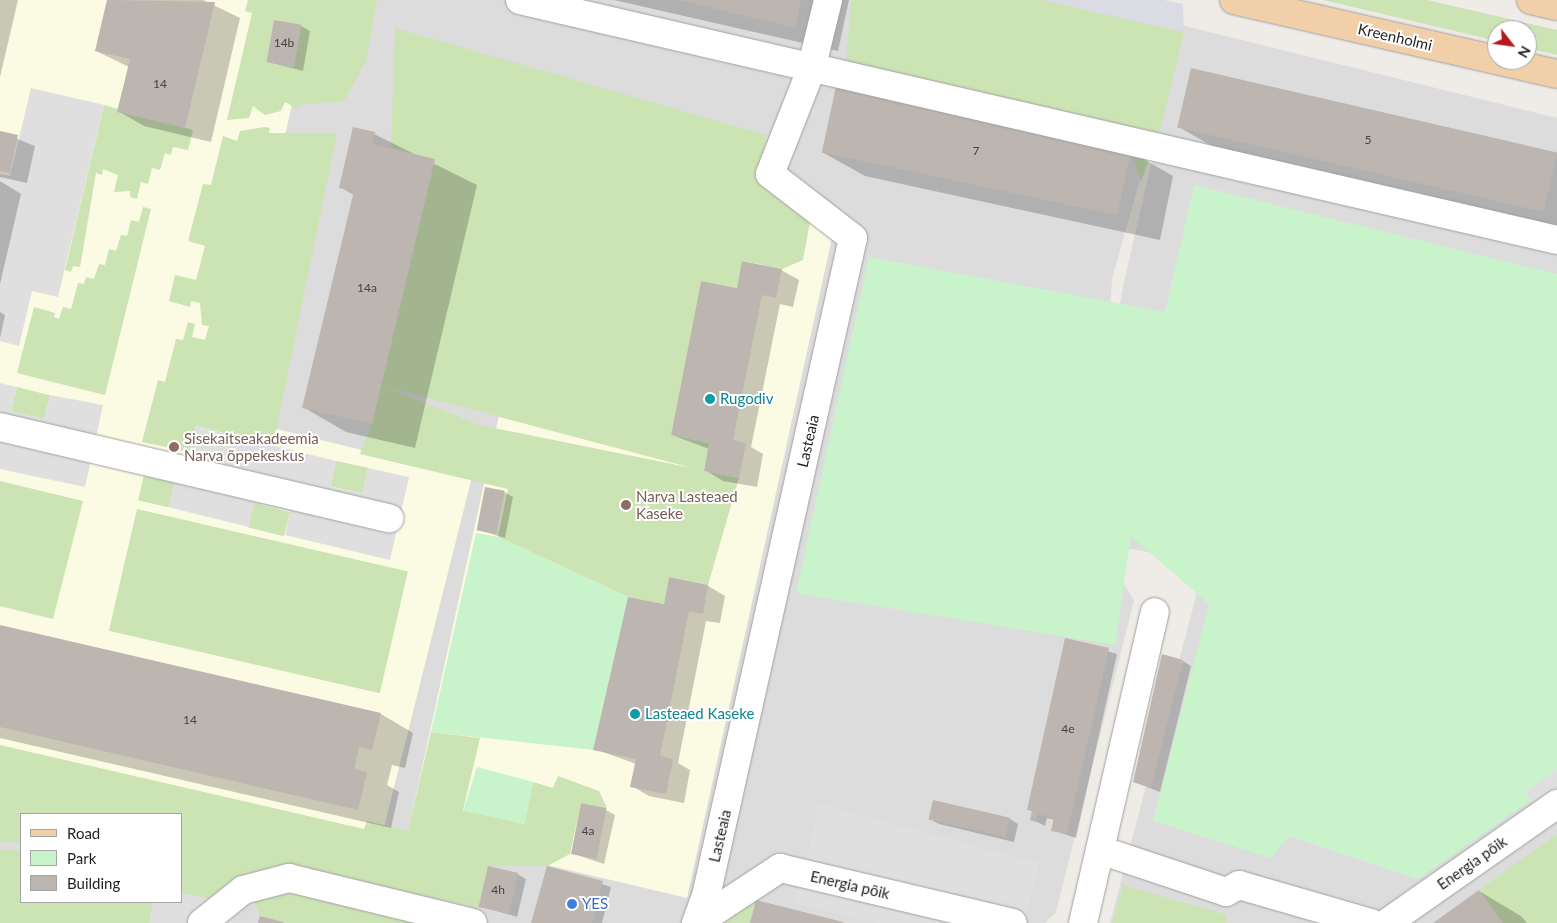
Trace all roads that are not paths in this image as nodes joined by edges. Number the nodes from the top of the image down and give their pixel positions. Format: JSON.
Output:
{"nodes":[{"id":1,"x":520,"y":0,"type":"edge"},
{"id":2,"x":828,"y":0,"type":"edge"},
{"id":3,"x":1234,"y":0,"type":"edge"},
{"id":4,"x":1530,"y":0,"type":"edge"},
{"id":5,"x":1557,"y":6,"type":"edge"},
{"id":6,"x":811,"y":70,"type":"junction"},
{"id":7,"x":1557,"y":74,"type":"edge"},
{"id":8,"x":1557,"y":240,"type":"edge"},
{"id":9,"x":0,"y":427,"type":"edge"},
{"id":10,"x":388,"y":518,"type":"dead end"},
{"id":11,"x":1155,"y":612,"type":"dead end"},
{"id":12,"x":1557,"y":804,"type":"edge"},
{"id":13,"x":1100,"y":850,"type":"junction"},
{"id":14,"x":1398,"y":920,"type":"edge"},
{"id":15,"x":699,"y":922,"type":"edge"},
{"id":16,"x":202,"y":923,"type":"edge"},
{"id":17,"x":473,"y":923,"type":"edge"},
{"id":18,"x":1013,"y":923,"type":"edge"},
{"id":19,"x":1083,"y":923,"type":"edge"},
{"id":20,"x":1371,"y":923,"type":"edge"}],
"edges":[{"from":1,"to":6,"type":"street"},
{"from":2,"to":6,"type":"street","name":"Lasteaia"},
{"from":3,"to":7,"type":"main road","name":"Kreenholmi"},
{"from":4,"to":5,"type":"main road"},
{"from":6,"to":8,"type":"street"},
{"from":6,"to":15,"type":"street","name":"Lasteaia"},
{"from":9,"to":10,"type":"street"},
{"from":11,"to":13,"type":"street"},
{"from":12,"to":14,"type":"street","name":"Energia põik"},
{"from":13,"to":19,"type":"street"},
{"from":13,"to":20,"type":"street"},
{"from":15,"to":18,"type":"street","name":"Energia põik"},
{"from":16,"to":17,"type":"street"}]}
